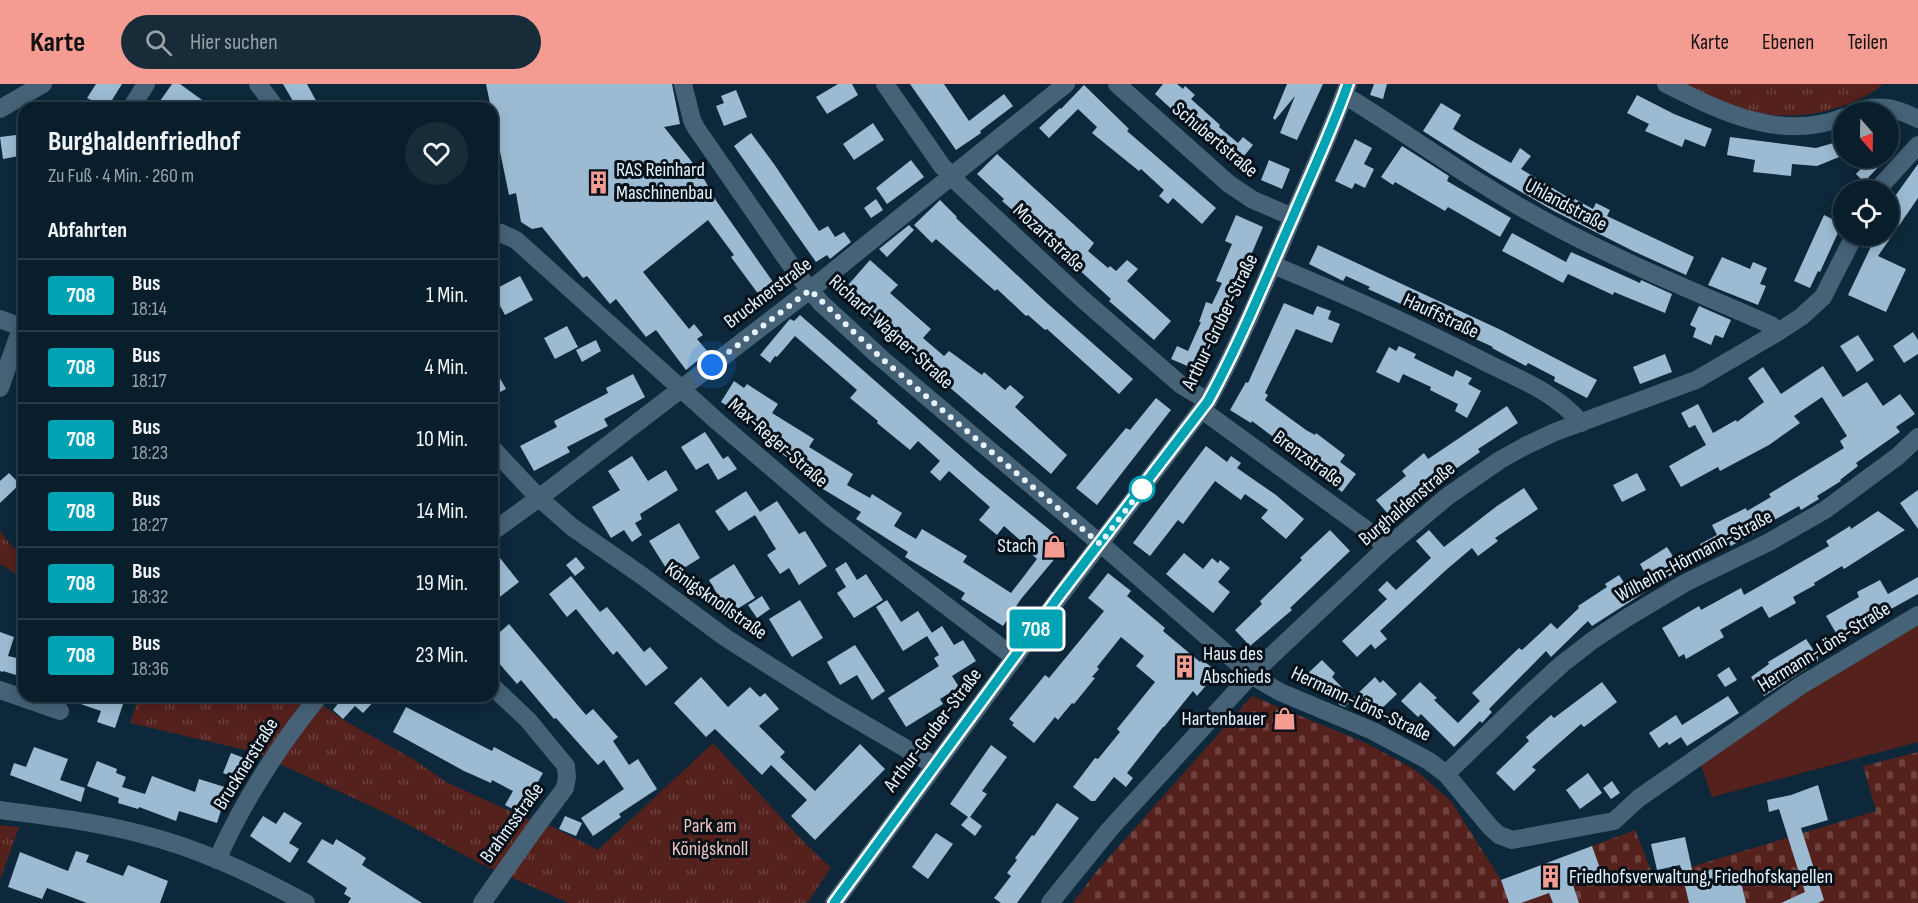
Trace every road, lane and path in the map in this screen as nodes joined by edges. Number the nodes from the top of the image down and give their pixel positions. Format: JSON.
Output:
{"nodes":[{"id":1,"x":43,"y":84,"type":"edge"},
{"id":2,"x":146,"y":84,"type":"edge"},
{"id":3,"x":258,"y":84,"type":"edge"},
{"id":4,"x":683,"y":84,"type":"edge"},
{"id":5,"x":885,"y":84,"type":"edge"},
{"id":6,"x":1066,"y":84,"type":"edge"},
{"id":7,"x":1117,"y":84,"type":"edge"},
{"id":8,"x":1666,"y":84,"type":"edge"},
{"id":9,"x":1345,"y":91,"type":"edge"},
{"id":10,"x":135,"y":102,"type":"edge"},
{"id":11,"x":272,"y":102,"type":"edge"},
{"id":12,"x":0,"y":109,"type":"edge"},
{"id":13,"x":1899,"y":110,"type":"edge"},
{"id":14,"x":1918,"y":119,"type":"edge"},
{"id":15,"x":1833,"y":120,"type":"edge"},
{"id":16,"x":1918,"y":145,"type":"edge"},
{"id":17,"x":951,"y":176,"type":"junction"},
{"id":18,"x":1886,"y":180,"type":"edge"},
{"id":19,"x":1293,"y":217,"type":"junction"},
{"id":20,"x":498,"y":232,"type":"edge"},
{"id":21,"x":1849,"y":246,"type":"edge"},
{"id":22,"x":1273,"y":265,"type":"junction"},
{"id":23,"x":810,"y":290,"type":"junction"},
{"id":24,"x":0,"y":319,"type":"edge"},
{"id":25,"x":18,"y":322,"type":"edge"},
{"id":26,"x":1778,"y":332,"type":"junction"},
{"id":27,"x":18,"y":337,"type":"edge"},
{"id":28,"x":0,"y":388,"type":"edge"},
{"id":29,"x":682,"y":388,"type":"junction"},
{"id":30,"x":1205,"y":405,"type":"junction"},
{"id":31,"x":1581,"y":423,"type":"junction"},
{"id":32,"x":1918,"y":437,"type":"edge"},
{"id":33,"x":498,"y":454,"type":"edge"},
{"id":34,"x":539,"y":498,"type":"junction"},
{"id":35,"x":498,"y":528,"type":"edge"},
{"id":36,"x":1100,"y":544,"type":"junction"},
{"id":37,"x":1386,"y":548,"type":"junction"},
{"id":38,"x":1918,"y":615,"type":"edge"},
{"id":39,"x":1015,"y":657,"type":"junction"},
{"id":40,"x":1251,"y":675,"type":"junction"},
{"id":41,"x":0,"y":690,"type":"edge"},
{"id":42,"x":498,"y":692,"type":"edge"},
{"id":43,"x":18,"y":696,"type":"edge"},
{"id":44,"x":34,"y":702,"type":"edge"},
{"id":45,"x":314,"y":702,"type":"edge"},
{"id":46,"x":60,"y":711,"type":"dead end"},
{"id":47,"x":934,"y":765,"type":"junction"},
{"id":48,"x":1446,"y":774,"type":"junction"},
{"id":49,"x":0,"y":810,"type":"edge"},
{"id":50,"x":217,"y":860,"type":"junction"},
{"id":51,"x":306,"y":903,"type":"edge"},
{"id":52,"x":482,"y":903,"type":"edge"},
{"id":53,"x":834,"y":903,"type":"edge"},
{"id":54,"x":1050,"y":903,"type":"edge"}],
"edges":[{"from":1,"to":12,"type":"street"},
{"from":2,"to":10,"type":"street"},
{"from":3,"to":11,"type":"street"},
{"from":4,"to":23,"type":"street","name":"Richard-Wagner-Straße"},
{"from":5,"to":17,"type":"street","name":"Mozartstraße"},
{"from":6,"to":17,"type":"street","name":"Brucknerstraße"},
{"from":7,"to":19,"type":"street","name":"Schubertstraße"},
{"from":8,"to":15,"type":"street"},
{"from":9,"to":19,"type":"street","name":"Arthur-Gruber-Straße"},
{"from":9,"to":26,"type":"street","name":"Uhlandstraße"},
{"from":13,"to":14,"type":"street"},
{"from":16,"to":18,"type":"street"},
{"from":17,"to":23,"type":"street","name":"Brucknerstraße"},
{"from":17,"to":30,"type":"street","name":"Mozartstraße"},
{"from":19,"to":22,"type":"street","name":"Arthur-Gruber-Straße"},
{"from":20,"to":29,"type":"street","name":"Max-Reger-Straße"},
{"from":21,"to":26,"type":"street","name":"Burghaldenstraße"},
{"from":22,"to":30,"type":"street","name":"Arthur-Gruber-Straße"},
{"from":22,"to":31,"type":"street","name":"Hauffstraße"},
{"from":23,"to":29,"type":"street","name":"Brucknerstraße"},
{"from":23,"to":36,"type":"street","name":"Richard-Wagner-Straße"},
{"from":24,"to":25,"type":"street"},
{"from":26,"to":31,"type":"street","name":"Burghaldenstraße"},
{"from":27,"to":28,"type":"street"},
{"from":29,"to":34,"type":"street","name":"Brucknerstraße"},
{"from":29,"to":39,"type":"street","name":"Max-Reger-Straße"},
{"from":30,"to":36,"type":"street","name":"Arthur-Gruber-Straße"},
{"from":30,"to":37,"type":"street","name":"Brenzstraße"},
{"from":31,"to":37,"type":"street","name":"Burghaldenstraße"},
{"from":32,"to":48,"type":"street","name":"Wilhelm-Hörmann-Straße"},
{"from":33,"to":34,"type":"street","name":"Königsknollstraße"},
{"from":34,"to":35,"type":"street","name":"Brucknerstraße"},
{"from":34,"to":47,"type":"street","name":"Königsknollstraße"},
{"from":36,"to":39,"type":"street","name":"Arthur-Gruber-Straße"},
{"from":36,"to":40,"type":"street","name":"Hermann-Löns-Straße"},
{"from":37,"to":40,"type":"street","name":"Burghaldenstraße"},
{"from":38,"to":48,"type":"street","name":"Hermann-Löns-Straße"},
{"from":39,"to":47,"type":"street","name":"Arthur-Gruber-Straße"},
{"from":40,"to":48,"type":"street","name":"Hermann-Löns-Straße"},
{"from":40,"to":54,"type":"street","name":"Burghaldenstraße"},
{"from":41,"to":43,"type":"street"},
{"from":42,"to":52,"type":"street","name":"Brahmsstraße"},
{"from":44,"to":46,"type":"street"},
{"from":45,"to":50,"type":"street","name":"Brucknerstraße"},
{"from":47,"to":53,"type":"street","name":"Arthur-Gruber-Straße"},
{"from":49,"to":50,"type":"street"},
{"from":50,"to":51,"type":"street"}]}
